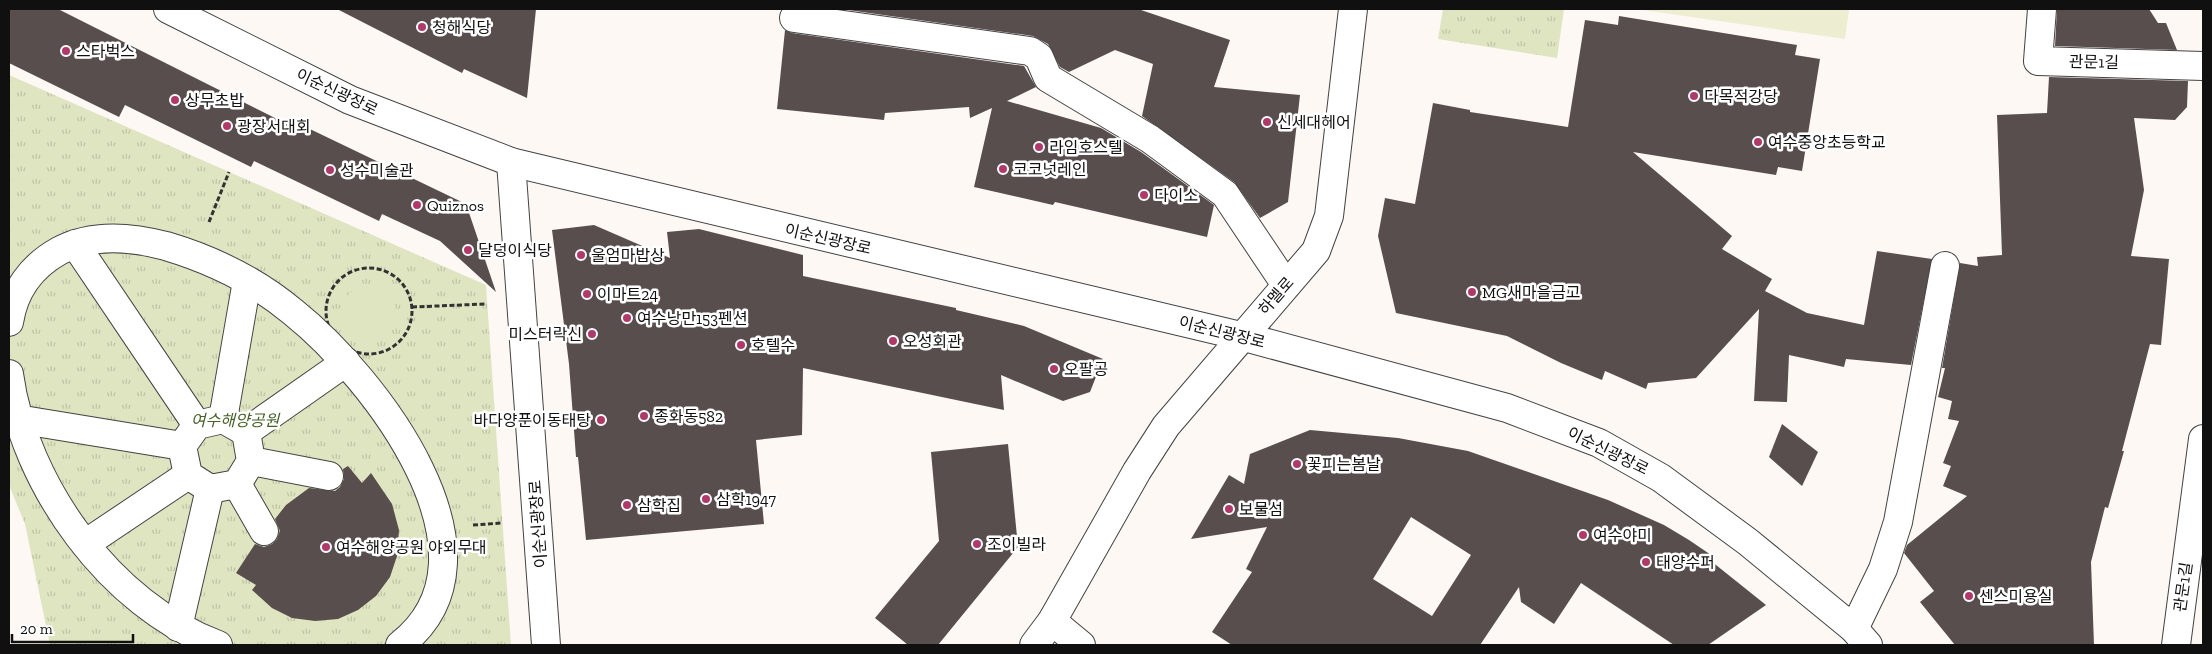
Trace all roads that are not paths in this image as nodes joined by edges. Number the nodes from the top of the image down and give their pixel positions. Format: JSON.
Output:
{"nodes":[{"id":1,"x":168,"y":9,"type":"edge"},
{"id":2,"x":1353,"y":9,"type":"edge"},
{"id":3,"x":2042,"y":9,"type":"edge"},
{"id":4,"x":794,"y":18,"type":"dead end"},
{"id":5,"x":2203,"y":66,"type":"edge"},
{"id":6,"x":512,"y":162,"type":"junction"},
{"id":7,"x":75,"y":244,"type":"junction"},
{"id":8,"x":1945,"y":266,"type":"dead end"},
{"id":9,"x":247,"y":281,"type":"junction"},
{"id":10,"x":1286,"y":285,"type":"junction"},
{"id":11,"x":9,"y":322,"type":"edge"},
{"id":12,"x":1241,"y":336,"type":"junction"},
{"id":13,"x":346,"y":362,"type":"junction"},
{"id":14,"x":9,"y":374,"type":"edge"},
{"id":15,"x":17,"y":419,"type":"junction"},
{"id":16,"x":234,"y":426,"type":"junction"},
{"id":17,"x":190,"y":436,"type":"junction"},
{"id":18,"x":2203,"y":439,"type":"edge"},
{"id":19,"x":244,"y":473,"type":"junction"},
{"id":20,"x":329,"y":476,"type":"dead end"},
{"id":21,"x":199,"y":482,"type":"junction"},
{"id":22,"x":264,"y":531,"type":"dead end"},
{"id":23,"x":85,"y":544,"type":"junction"},
{"id":24,"x":1052,"y":621,"type":"junction"},
{"id":25,"x":178,"y":627,"type":"junction"},
{"id":26,"x":1861,"y":637,"type":"edge"},
{"id":27,"x":218,"y":645,"type":"edge"},
{"id":28,"x":400,"y":645,"type":"edge"},
{"id":29,"x":546,"y":645,"type":"edge"},
{"id":30,"x":1034,"y":645,"type":"edge"},
{"id":31,"x":1081,"y":645,"type":"edge"},
{"id":32,"x":2176,"y":645,"type":"edge"}],
"edges":[{"from":1,"to":6,"type":"street","name":"이순신광장로"},
{"from":2,"to":10,"type":"street","name":"하멜로"},
{"from":3,"to":5,"type":"street","name":"관문1길"},
{"from":4,"to":10,"type":"street"},
{"from":6,"to":12,"type":"street","name":"이순신광장로"},
{"from":6,"to":29,"type":"street","name":"이순신광장로"},
{"from":7,"to":9,"type":"street"},
{"from":7,"to":11,"type":"street"},
{"from":7,"to":17,"type":"street"},
{"from":8,"to":26,"type":"street"},
{"from":9,"to":13,"type":"street"},
{"from":9,"to":16,"type":"street"},
{"from":10,"to":12,"type":"street","name":"하멜로"},
{"from":12,"to":24,"type":"street","name":"하멜로"},
{"from":12,"to":26,"type":"street","name":"이순신광장로"},
{"from":13,"to":16,"type":"street"},
{"from":13,"to":28,"type":"street"},
{"from":14,"to":15,"type":"street"},
{"from":15,"to":17,"type":"street"},
{"from":15,"to":23,"type":"street"},
{"from":16,"to":17,"type":"street"},
{"from":16,"to":19,"type":"street"},
{"from":17,"to":21,"type":"street"},
{"from":18,"to":32,"type":"street","name":"관문1길"},
{"from":19,"to":20,"type":"street"},
{"from":19,"to":21,"type":"street"},
{"from":19,"to":22,"type":"street"},
{"from":21,"to":23,"type":"street"},
{"from":21,"to":25,"type":"street"},
{"from":23,"to":25,"type":"street"},
{"from":24,"to":30,"type":"street","name":"하멜로"},
{"from":24,"to":31,"type":"street"},
{"from":25,"to":27,"type":"street"}]}
